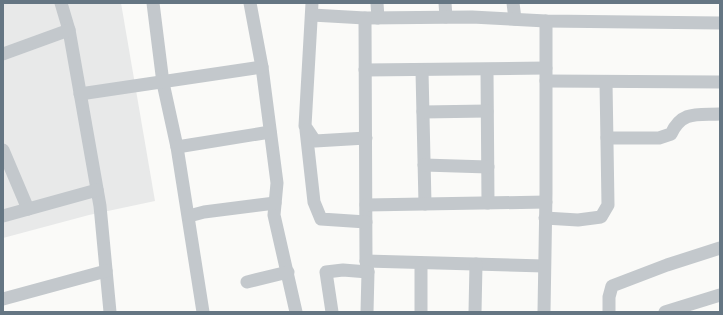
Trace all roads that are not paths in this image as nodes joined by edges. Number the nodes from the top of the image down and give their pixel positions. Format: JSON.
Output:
{"nodes":[{"id":1,"x":61,"y":3,"type":"edge"},
{"id":2,"x":153,"y":3,"type":"edge"},
{"id":3,"x":250,"y":3,"type":"edge"},
{"id":4,"x":377,"y":3,"type":"edge"},
{"id":5,"x":445,"y":3,"type":"edge"},
{"id":6,"x":513,"y":3,"type":"edge"},
{"id":7,"x":312,"y":9,"type":"edge"},
{"id":8,"x":446,"y":17,"type":"junction"},
{"id":9,"x":365,"y":18,"type":"junction"},
{"id":10,"x":378,"y":18,"type":"junction"},
{"id":11,"x":515,"y":19,"type":"junction"},
{"id":12,"x":546,"y":21,"type":"junction"},
{"id":13,"x":720,"y":23,"type":"edge"},
{"id":14,"x":69,"y":30,"type":"junction"},
{"id":15,"x":3,"y":54,"type":"edge"},
{"id":16,"x":262,"y":67,"type":"junction"},
{"id":17,"x":365,"y":70,"type":"junction"},
{"id":18,"x":487,"y":70,"type":"junction"},
{"id":19,"x":422,"y":71,"type":"junction"},
{"id":20,"x":546,"y":75,"type":"junction"},
{"id":21,"x":606,"y":82,"type":"junction"},
{"id":22,"x":720,"y":82,"type":"edge"},
{"id":23,"x":163,"y":83,"type":"junction"},
{"id":24,"x":80,"y":94,"type":"junction"},
{"id":25,"x":487,"y":111,"type":"junction"},
{"id":26,"x":422,"y":112,"type":"junction"},
{"id":27,"x":720,"y":114,"type":"edge"},
{"id":28,"x":305,"y":126,"type":"junction"},
{"id":29,"x":270,"y":132,"type":"junction"},
{"id":30,"x":366,"y":138,"type":"junction"},
{"id":31,"x":608,"y":138,"type":"junction"},
{"id":32,"x":177,"y":146,"type":"junction"},
{"id":33,"x":3,"y":150,"type":"edge"},
{"id":34,"x":424,"y":164,"type":"junction"},
{"id":35,"x":488,"y":167,"type":"junction"},
{"id":36,"x":97,"y":190,"type":"junction"},
{"id":37,"x":546,"y":202,"type":"junction"},
{"id":38,"x":275,"y":203,"type":"junction"},
{"id":39,"x":488,"y":203,"type":"junction"},
{"id":40,"x":425,"y":204,"type":"junction"},
{"id":41,"x":366,"y":205,"type":"junction"},
{"id":42,"x":28,"y":209,"type":"junction"},
{"id":43,"x":3,"y":216,"type":"edge"},
{"id":44,"x":189,"y":216,"type":"junction"},
{"id":45,"x":545,"y":218,"type":"junction"},
{"id":46,"x":366,"y":222,"type":"junction"},
{"id":47,"x":720,"y":248,"type":"edge"},
{"id":48,"x":421,"y":262,"type":"junction"},
{"id":49,"x":476,"y":264,"type":"junction"},
{"id":50,"x":367,"y":266,"type":"junction"},
{"id":51,"x":544,"y":266,"type":"junction"},
{"id":52,"x":106,"y":271,"type":"junction"},
{"id":53,"x":288,"y":272,"type":"junction"},
{"id":54,"x":247,"y":282,"type":"dead end"},
{"id":55,"x":720,"y":295,"type":"edge"},
{"id":56,"x":3,"y":299,"type":"edge"},
{"id":57,"x":110,"y":312,"type":"edge"},
{"id":58,"x":203,"y":312,"type":"edge"},
{"id":59,"x":296,"y":312,"type":"edge"},
{"id":60,"x":332,"y":312,"type":"edge"},
{"id":61,"x":367,"y":312,"type":"edge"},
{"id":62,"x":421,"y":312,"type":"edge"},
{"id":63,"x":475,"y":312,"type":"edge"},
{"id":64,"x":544,"y":312,"type":"edge"},
{"id":65,"x":608,"y":312,"type":"edge"},
{"id":66,"x":665,"y":312,"type":"edge"}],
"edges":[{"from":1,"to":14,"type":"street"},
{"from":2,"to":23,"type":"street"},
{"from":3,"to":16,"type":"street"},
{"from":4,"to":10,"type":"street"},
{"from":5,"to":8,"type":"street"},
{"from":6,"to":11,"type":"street"},
{"from":7,"to":9,"type":"street"},
{"from":7,"to":28,"type":"street"},
{"from":8,"to":10,"type":"street"},
{"from":8,"to":11,"type":"street"},
{"from":9,"to":10,"type":"street"},
{"from":9,"to":17,"type":"street"},
{"from":11,"to":12,"type":"street"},
{"from":12,"to":13,"type":"street"},
{"from":12,"to":20,"type":"street"},
{"from":14,"to":15,"type":"street"},
{"from":14,"to":24,"type":"street"},
{"from":16,"to":23,"type":"street"},
{"from":16,"to":29,"type":"street"},
{"from":17,"to":19,"type":"street"},
{"from":17,"to":30,"type":"street"},
{"from":18,"to":19,"type":"street"},
{"from":18,"to":20,"type":"street"},
{"from":18,"to":25,"type":"street"},
{"from":19,"to":26,"type":"street"},
{"from":20,"to":21,"type":"street"},
{"from":20,"to":37,"type":"street"},
{"from":21,"to":22,"type":"street"},
{"from":21,"to":31,"type":"street"},
{"from":23,"to":24,"type":"street"},
{"from":23,"to":32,"type":"street"},
{"from":24,"to":36,"type":"street"},
{"from":25,"to":26,"type":"street"},
{"from":25,"to":35,"type":"street"},
{"from":26,"to":34,"type":"street"},
{"from":27,"to":31,"type":"street"},
{"from":28,"to":30,"type":"street"},
{"from":28,"to":46,"type":"street"},
{"from":29,"to":32,"type":"street"},
{"from":29,"to":38,"type":"street"},
{"from":30,"to":41,"type":"street"},
{"from":31,"to":45,"type":"street"},
{"from":32,"to":44,"type":"street"},
{"from":33,"to":42,"type":"street"},
{"from":34,"to":35,"type":"street"},
{"from":34,"to":40,"type":"street"},
{"from":35,"to":39,"type":"street"},
{"from":36,"to":42,"type":"street"},
{"from":36,"to":52,"type":"street"},
{"from":37,"to":39,"type":"street"},
{"from":37,"to":45,"type":"street"},
{"from":38,"to":44,"type":"street"},
{"from":38,"to":53,"type":"street"},
{"from":39,"to":40,"type":"street"},
{"from":40,"to":41,"type":"street"},
{"from":41,"to":46,"type":"street"},
{"from":42,"to":43,"type":"street"},
{"from":44,"to":58,"type":"street"},
{"from":45,"to":51,"type":"street"},
{"from":46,"to":50,"type":"street"},
{"from":47,"to":65,"type":"street"},
{"from":48,"to":49,"type":"street"},
{"from":48,"to":50,"type":"street"},
{"from":48,"to":62,"type":"street"},
{"from":49,"to":51,"type":"street"},
{"from":49,"to":63,"type":"street"},
{"from":50,"to":60,"type":"street"},
{"from":50,"to":61,"type":"street"},
{"from":51,"to":64,"type":"street"},
{"from":52,"to":56,"type":"street"},
{"from":52,"to":57,"type":"street"},
{"from":53,"to":54,"type":"street"},
{"from":53,"to":59,"type":"street"},
{"from":55,"to":66,"type":"street"}]}
